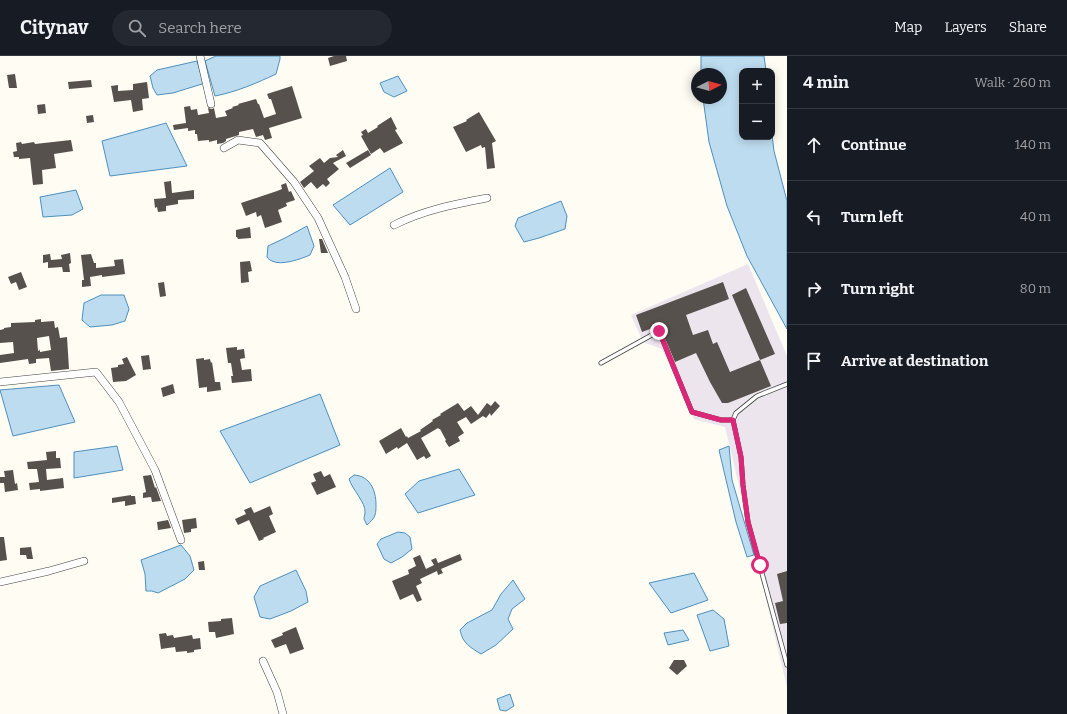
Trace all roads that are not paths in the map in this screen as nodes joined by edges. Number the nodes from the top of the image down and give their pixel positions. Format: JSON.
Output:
{"nodes":[{"id":1,"x":200,"y":56,"type":"edge"},
{"id":2,"x":211,"y":104,"type":"dead end"},
{"id":3,"x":224,"y":148,"type":"dead end"},
{"id":4,"x":487,"y":198,"type":"dead end"},
{"id":5,"x":394,"y":225,"type":"dead end"},
{"id":6,"x":356,"y":309,"type":"dead end"},
{"id":7,"x":601,"y":364,"type":"dead end"},
{"id":8,"x":0,"y":382,"type":"edge"},
{"id":9,"x":787,"y":384,"type":"edge"},
{"id":10,"x":733,"y":420,"type":"junction"},
{"id":11,"x":181,"y":540,"type":"dead end"},
{"id":12,"x":84,"y":561,"type":"dead end"},
{"id":13,"x":0,"y":582,"type":"edge"},
{"id":14,"x":263,"y":661,"type":"dead end"},
{"id":15,"x":787,"y":665,"type":"edge"},
{"id":16,"x":284,"y":714,"type":"edge"}],
"edges":[{"from":1,"to":2,"type":"street"},
{"from":3,"to":6,"type":"street"},
{"from":4,"to":5,"type":"street"},
{"from":7,"to":10,"type":"lane"},
{"from":8,"to":11,"type":"street"},
{"from":9,"to":10,"type":"lane"},
{"from":10,"to":15,"type":"lane"},
{"from":12,"to":13,"type":"street"},
{"from":14,"to":16,"type":"street"}]}
